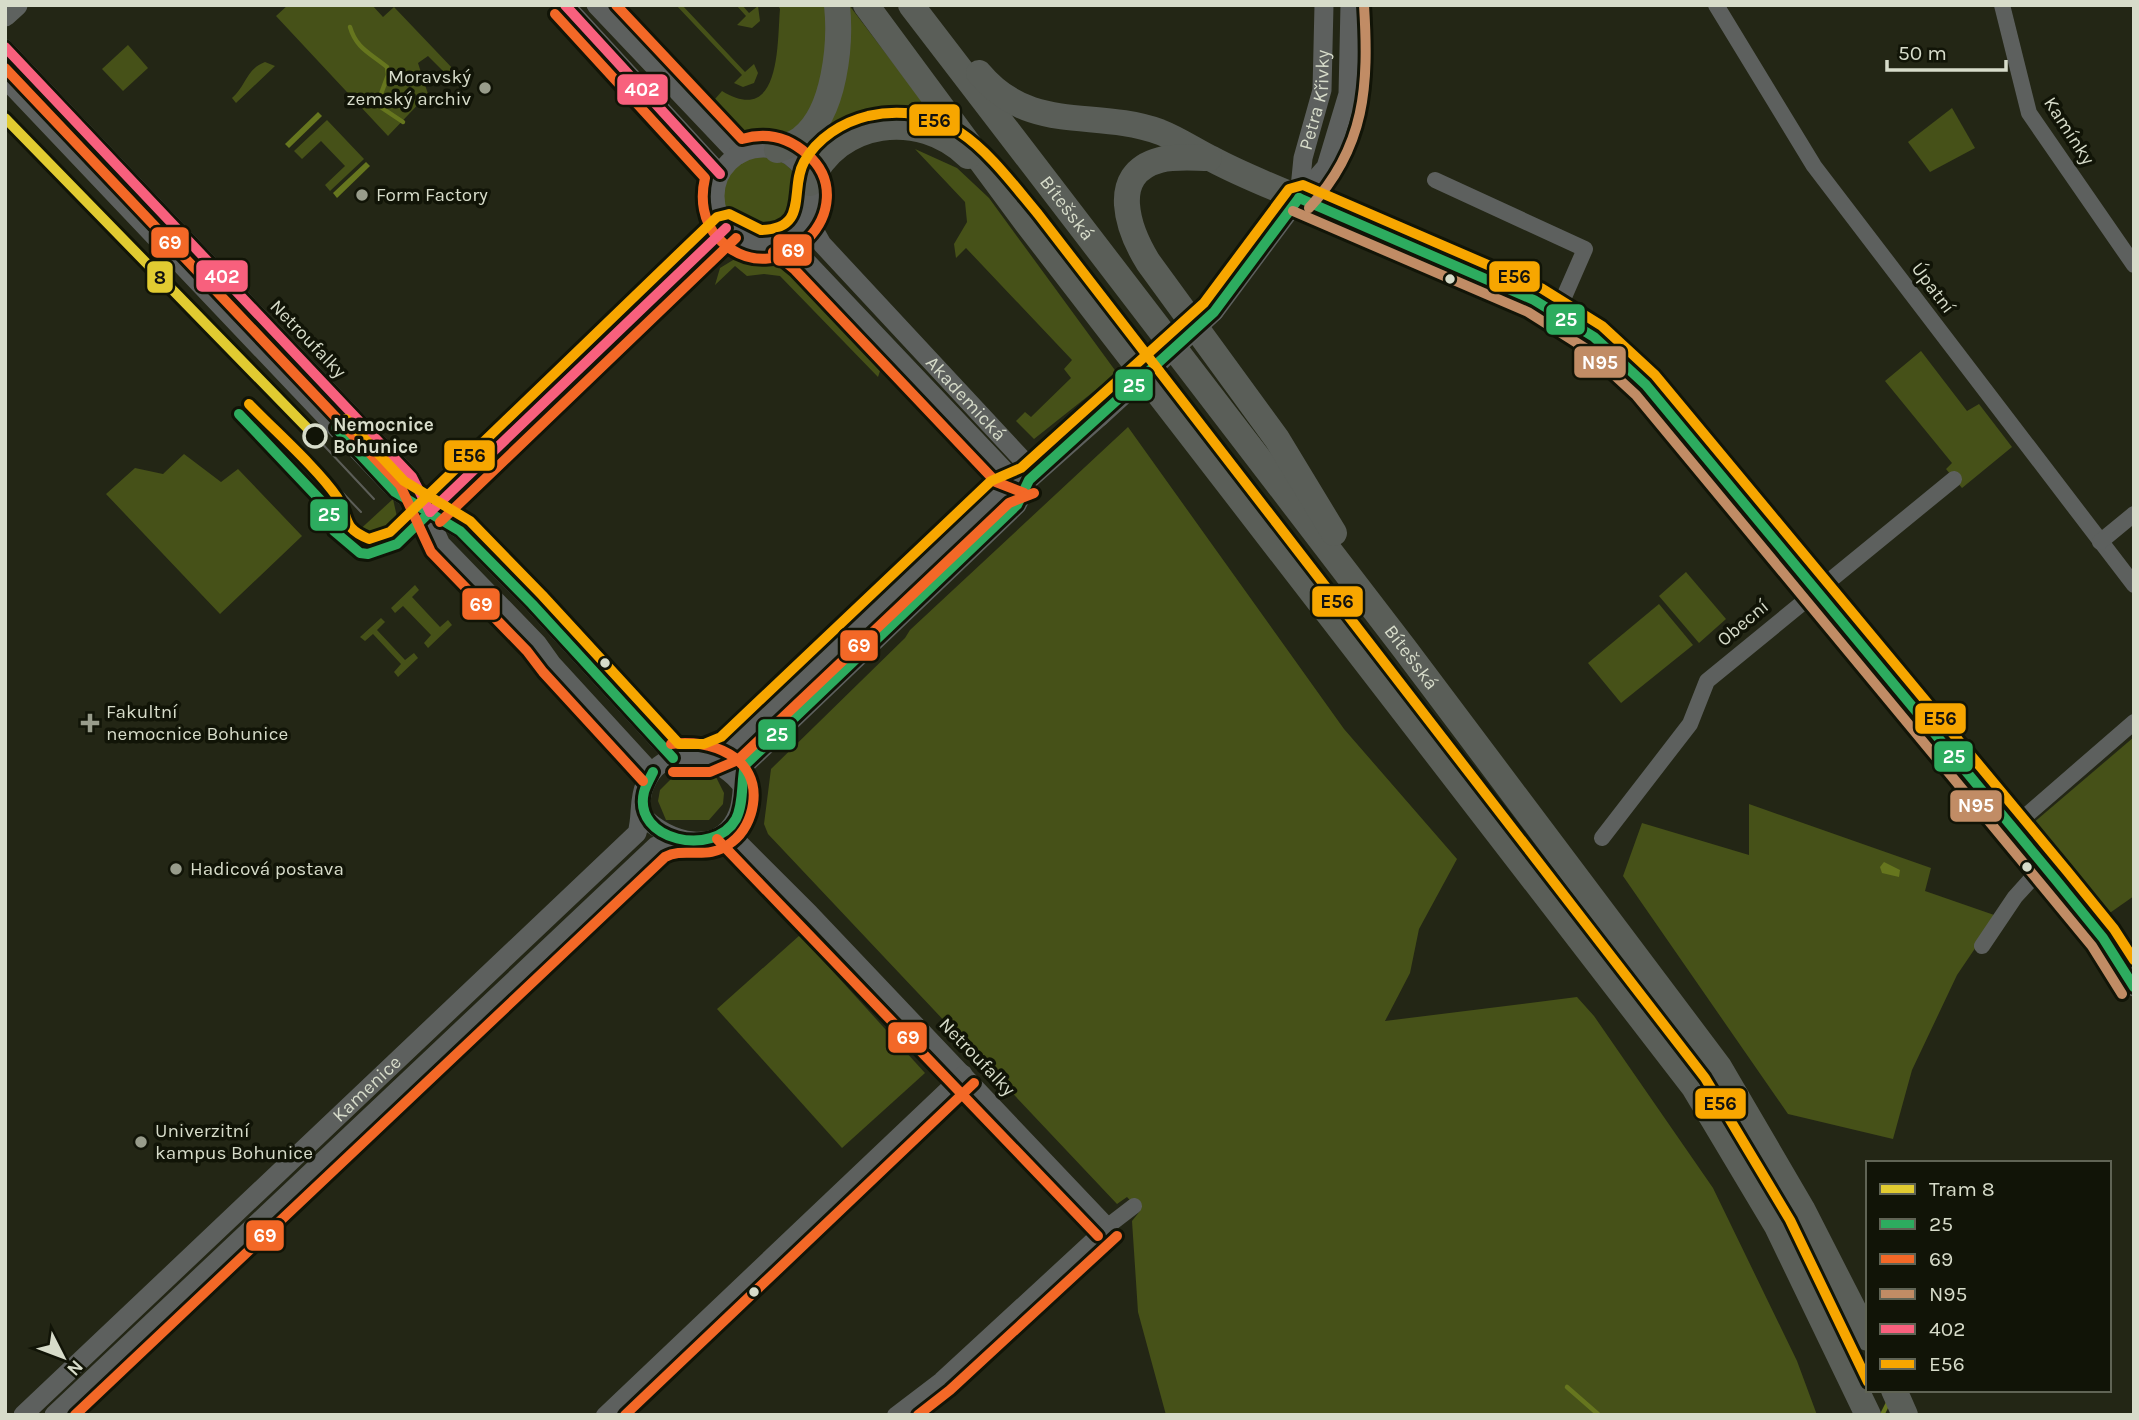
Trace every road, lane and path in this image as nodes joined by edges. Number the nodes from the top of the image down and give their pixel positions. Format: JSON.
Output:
{"nodes":[{"id":1,"x":16,"y":5,"type":"edge"},
{"id":2,"x":565,"y":5,"type":"edge"},
{"id":3,"x":596,"y":5,"type":"edge"},
{"id":4,"x":837,"y":5,"type":"edge"},
{"id":5,"x":866,"y":5,"type":"edge"},
{"id":6,"x":911,"y":5,"type":"edge"},
{"id":7,"x":926,"y":5,"type":"edge"},
{"id":8,"x":1324,"y":5,"type":"edge"},
{"id":9,"x":1350,"y":5,"type":"edge"},
{"id":10,"x":1716,"y":5,"type":"edge"},
{"id":11,"x":2002,"y":5,"type":"edge"},
{"id":12,"x":5,"y":15,"type":"edge"},
{"id":13,"x":5,"y":47,"type":"edge"},
{"id":14,"x":5,"y":81,"type":"edge"},
{"id":15,"x":777,"y":150,"type":"junction"},
{"id":16,"x":738,"y":155,"type":"junction"},
{"id":17,"x":1209,"y":158,"type":"junction"},
{"id":18,"x":720,"y":173,"type":"junction"},
{"id":19,"x":1435,"y":180,"type":"dead end"},
{"id":20,"x":810,"y":183,"type":"junction"},
{"id":21,"x":1299,"y":198,"type":"junction"},
{"id":22,"x":807,"y":217,"type":"junction"},
{"id":23,"x":1027,"y":223,"type":"junction"},
{"id":24,"x":726,"y":228,"type":"junction"},
{"id":25,"x":782,"y":241,"type":"junction"},
{"id":26,"x":2134,"y":264,"type":"edge"},
{"id":27,"x":1557,"y":313,"type":"junction"},
{"id":28,"x":574,"y":374,"type":"tunnel mouth"},
{"id":29,"x":477,"y":466,"type":"tunnel mouth"},
{"id":30,"x":1954,"y":479,"type":"dead end"},
{"id":31,"x":1029,"y":480,"type":"junction"},
{"id":32,"x":430,"y":512,"type":"junction"},
{"id":33,"x":2134,"y":514,"type":"edge"},
{"id":34,"x":2100,"y":541,"type":"junction"},
{"id":35,"x":2134,"y":585,"type":"edge"},
{"id":36,"x":1816,"y":590,"type":"junction"},
{"id":37,"x":1404,"y":648,"type":"junction"},
{"id":38,"x":2134,"y":722,"type":"edge"},
{"id":39,"x":673,"y":758,"type":"junction"},
{"id":40,"x":707,"y":758,"type":"junction"},
{"id":41,"x":653,"y":772,"type":"junction"},
{"id":42,"x":740,"y":783,"type":"junction"},
{"id":43,"x":642,"y":815,"type":"junction"},
{"id":44,"x":2012,"y":828,"type":"junction"},
{"id":45,"x":727,"y":829,"type":"junction"},
{"id":46,"x":1602,"y":838,"type":"dead end"},
{"id":47,"x":677,"y":839,"type":"junction"},
{"id":48,"x":2044,"y":865,"type":"junction"},
{"id":49,"x":1982,"y":946,"type":"dead end"},
{"id":50,"x":2134,"y":987,"type":"edge"},
{"id":51,"x":964,"y":1073,"type":"junction"},
{"id":52,"x":1134,"y":1206,"type":"dead end"},
{"id":53,"x":1108,"y":1226,"type":"junction"},
{"id":54,"x":1866,"y":1334,"type":"edge"},
{"id":55,"x":1895,"y":1392,"type":"edge"},
{"id":56,"x":1866,"y":1409,"type":"edge"},
{"id":57,"x":23,"y":1415,"type":"edge"},
{"id":58,"x":54,"y":1415,"type":"edge"},
{"id":59,"x":604,"y":1415,"type":"edge"},
{"id":60,"x":895,"y":1415,"type":"edge"},
{"id":61,"x":1905,"y":1415,"type":"edge"}],
"edges":[{"from":1,"to":12,"type":"main road"},
{"from":2,"to":18,"type":"street"},
{"from":3,"to":16,"type":"street"},
{"from":4,"to":15,"type":"highway"},
{"from":5,"to":23,"type":"highway","name":"Bítešská"},
{"from":6,"to":37,"type":"highway","name":"Bítešská"},
{"from":7,"to":17,"type":"highway"},
{"from":8,"to":21,"type":"street","name":"Petra Křivky"},
{"from":9,"to":21,"type":"street","name":"Petra Křivky"},
{"from":10,"to":34,"type":"street","name":"Úpatní"},
{"from":11,"to":26,"type":"street","name":"Kamínky"},
{"from":13,"to":32,"type":"street","name":"Netroufalky"},
{"from":14,"to":32,"type":"street","name":"Netroufalky"},
{"from":15,"to":16,"type":"street"},
{"from":15,"to":20,"type":"street"},
{"from":16,"to":18,"type":"street"},
{"from":17,"to":21,"type":"highway"},
{"from":17,"to":37,"type":"highway"},
{"from":18,"to":24,"type":"street"},
{"from":19,"to":27,"type":"street"},
{"from":20,"to":22,"type":"street"},
{"from":20,"to":23,"type":"highway"},
{"from":21,"to":27,"type":"street"},
{"from":21,"to":31,"type":"street","bridge":true},
{"from":22,"to":25,"type":"street"},
{"from":22,"to":31,"type":"street","name":"Akademická"},
{"from":23,"to":56,"type":"highway","name":"Bítešská"},
{"from":24,"to":25,"type":"street"},
{"from":24,"to":28,"type":"street"},
{"from":25,"to":31,"type":"street","name":"Akademická"},
{"from":27,"to":36,"type":"street"},
{"from":29,"to":32,"type":"street"},
{"from":30,"to":36,"type":"street","name":"Obecní"},
{"from":31,"to":40,"type":"street"},
{"from":31,"to":42,"type":"street"},
{"from":32,"to":39,"type":"street","name":"Netroufalky"},
{"from":32,"to":41,"type":"street","name":"Netroufalky"},
{"from":33,"to":34,"type":"street"},
{"from":34,"to":35,"type":"street","name":"Úpatní"},
{"from":36,"to":44,"type":"street"},
{"from":36,"to":46,"type":"street","name":"Obecní"},
{"from":37,"to":54,"type":"highway","name":"Bítešská"},
{"from":38,"to":44,"type":"street"},
{"from":39,"to":40,"type":"street"},
{"from":39,"to":41,"type":"street"},
{"from":40,"to":42,"type":"street"},
{"from":41,"to":43,"type":"street","name":"Kamenice"},
{"from":42,"to":45,"type":"street"},
{"from":43,"to":47,"type":"street"},
{"from":43,"to":57,"type":"street","name":"Kamenice"},
{"from":44,"to":48,"type":"street"},
{"from":45,"to":47,"type":"street","name":"Kamenice"},
{"from":45,"to":51,"type":"street","name":"Netroufalky"},
{"from":47,"to":58,"type":"street","name":"Kamenice"},
{"from":48,"to":49,"type":"street"},
{"from":48,"to":50,"type":"street"},
{"from":51,"to":53,"type":"street","name":"Netroufalky"},
{"from":51,"to":59,"type":"street"},
{"from":52,"to":53,"type":"street"},
{"from":53,"to":60,"type":"street"},
{"from":55,"to":61,"type":"highway"}]}
